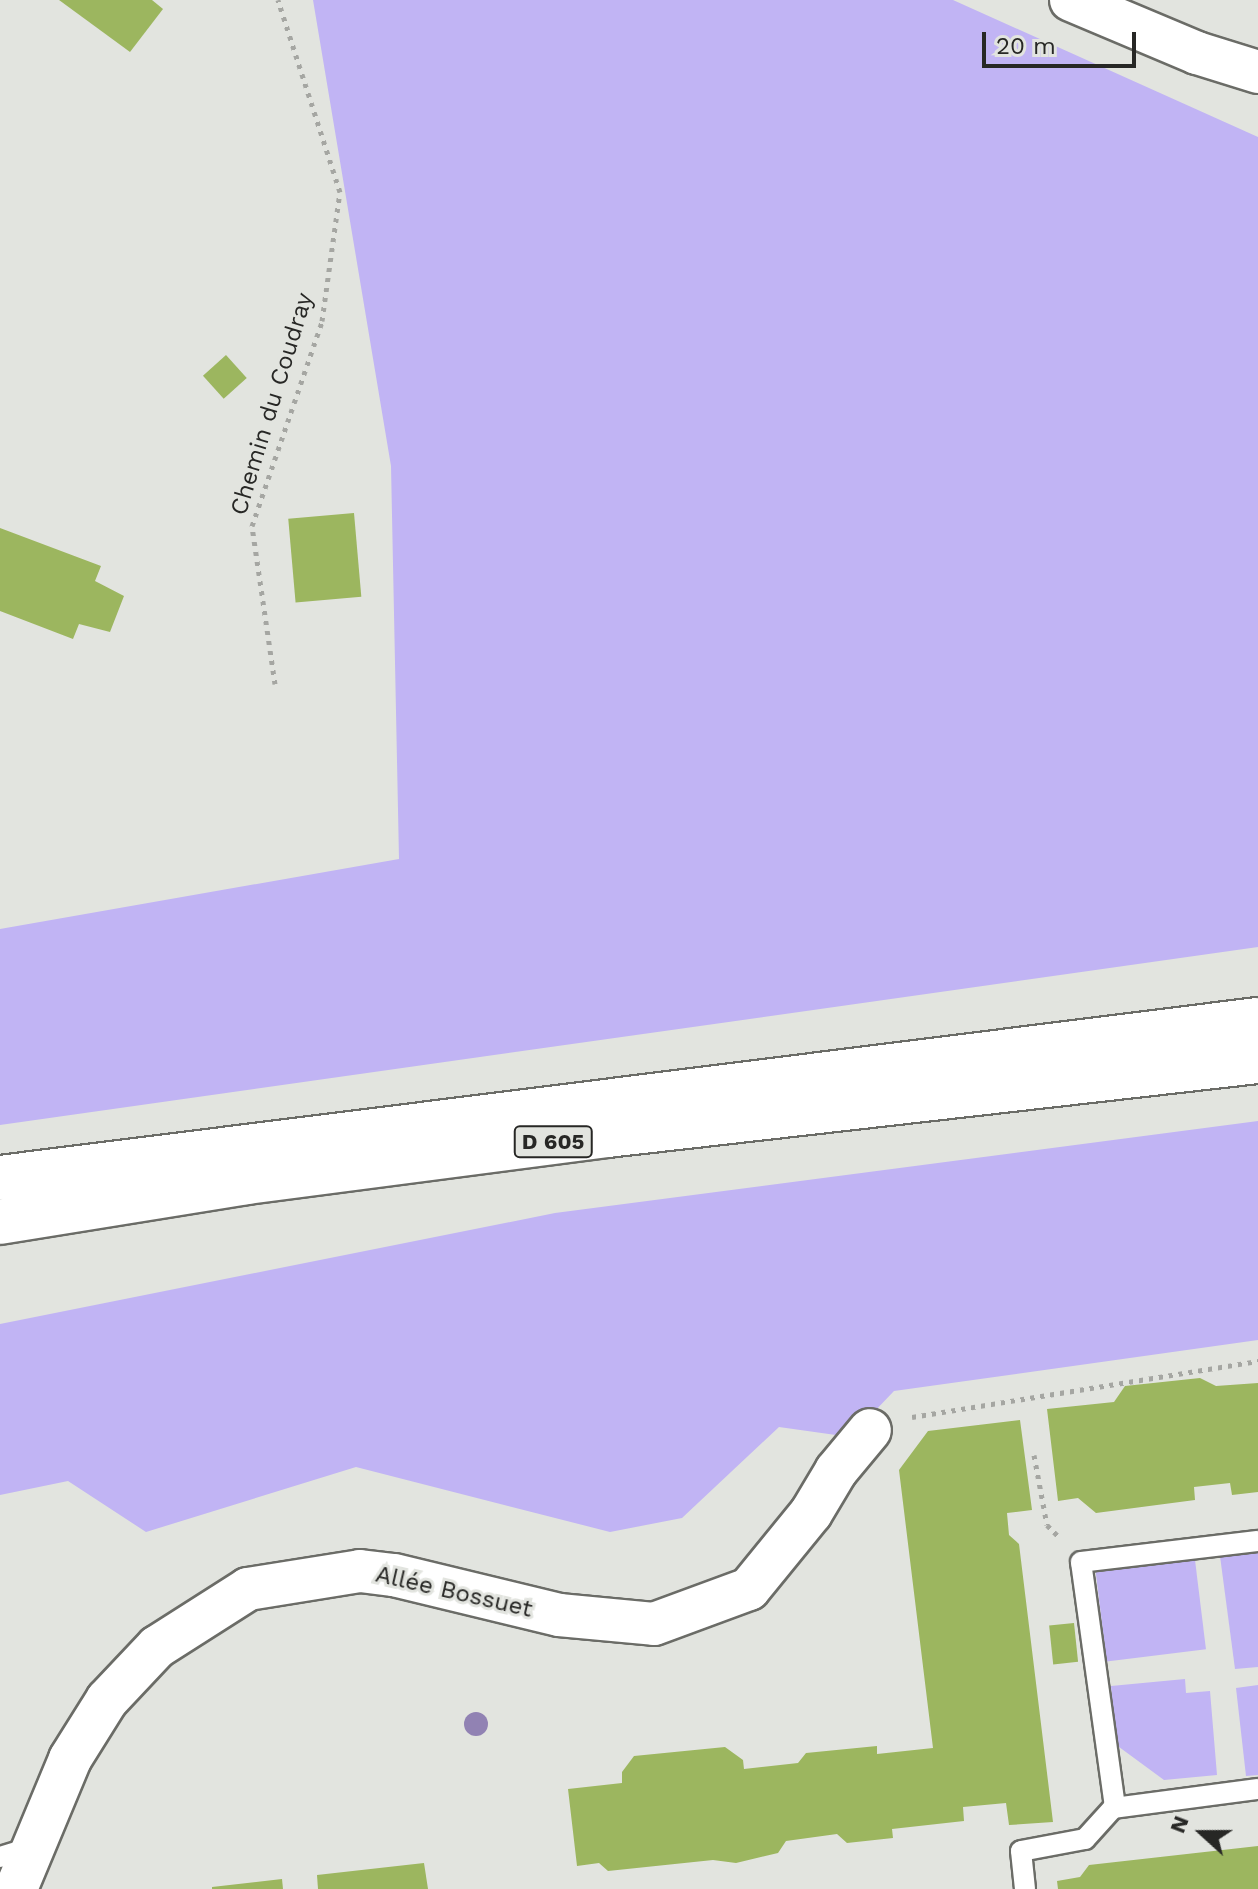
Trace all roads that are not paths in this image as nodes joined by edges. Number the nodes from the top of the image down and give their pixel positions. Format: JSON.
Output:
{"nodes":[{"id":1,"x":1071,"y":0,"type":"edge"},
{"id":2,"x":1258,"y":72,"type":"edge"},
{"id":3,"x":1258,"y":1020,"type":"edge"},
{"id":4,"x":1258,"y":1061,"type":"edge"},
{"id":5,"x":0,"y":1178,"type":"edge"},
{"id":6,"x":0,"y":1222,"type":"edge"},
{"id":7,"x":870,"y":1430,"type":"road end"},
{"id":8,"x":1258,"y":1541,"type":"edge"},
{"id":9,"x":1258,"y":1789,"type":"edge"},
{"id":10,"x":1115,"y":1807,"type":"junction"},
{"id":11,"x":16,"y":1852,"type":"edge"},
{"id":12,"x":16,"y":1889,"type":"edge"},
{"id":13,"x":1025,"y":1889,"type":"edge"}],
"edges":[{"from":1,"to":2,"type":"street"},
{"from":3,"to":5,"type":"main road","number":"D 605"},
{"from":4,"to":6,"type":"main road","number":"D 605"},
{"from":7,"to":11,"type":"street","name":"Allée Bossuet"},
{"from":8,"to":10,"type":"lane"},
{"from":9,"to":10,"type":"lane"},
{"from":10,"to":13,"type":"lane"},
{"from":11,"to":12,"type":"street","name":"Allée Bossuet"}]}
